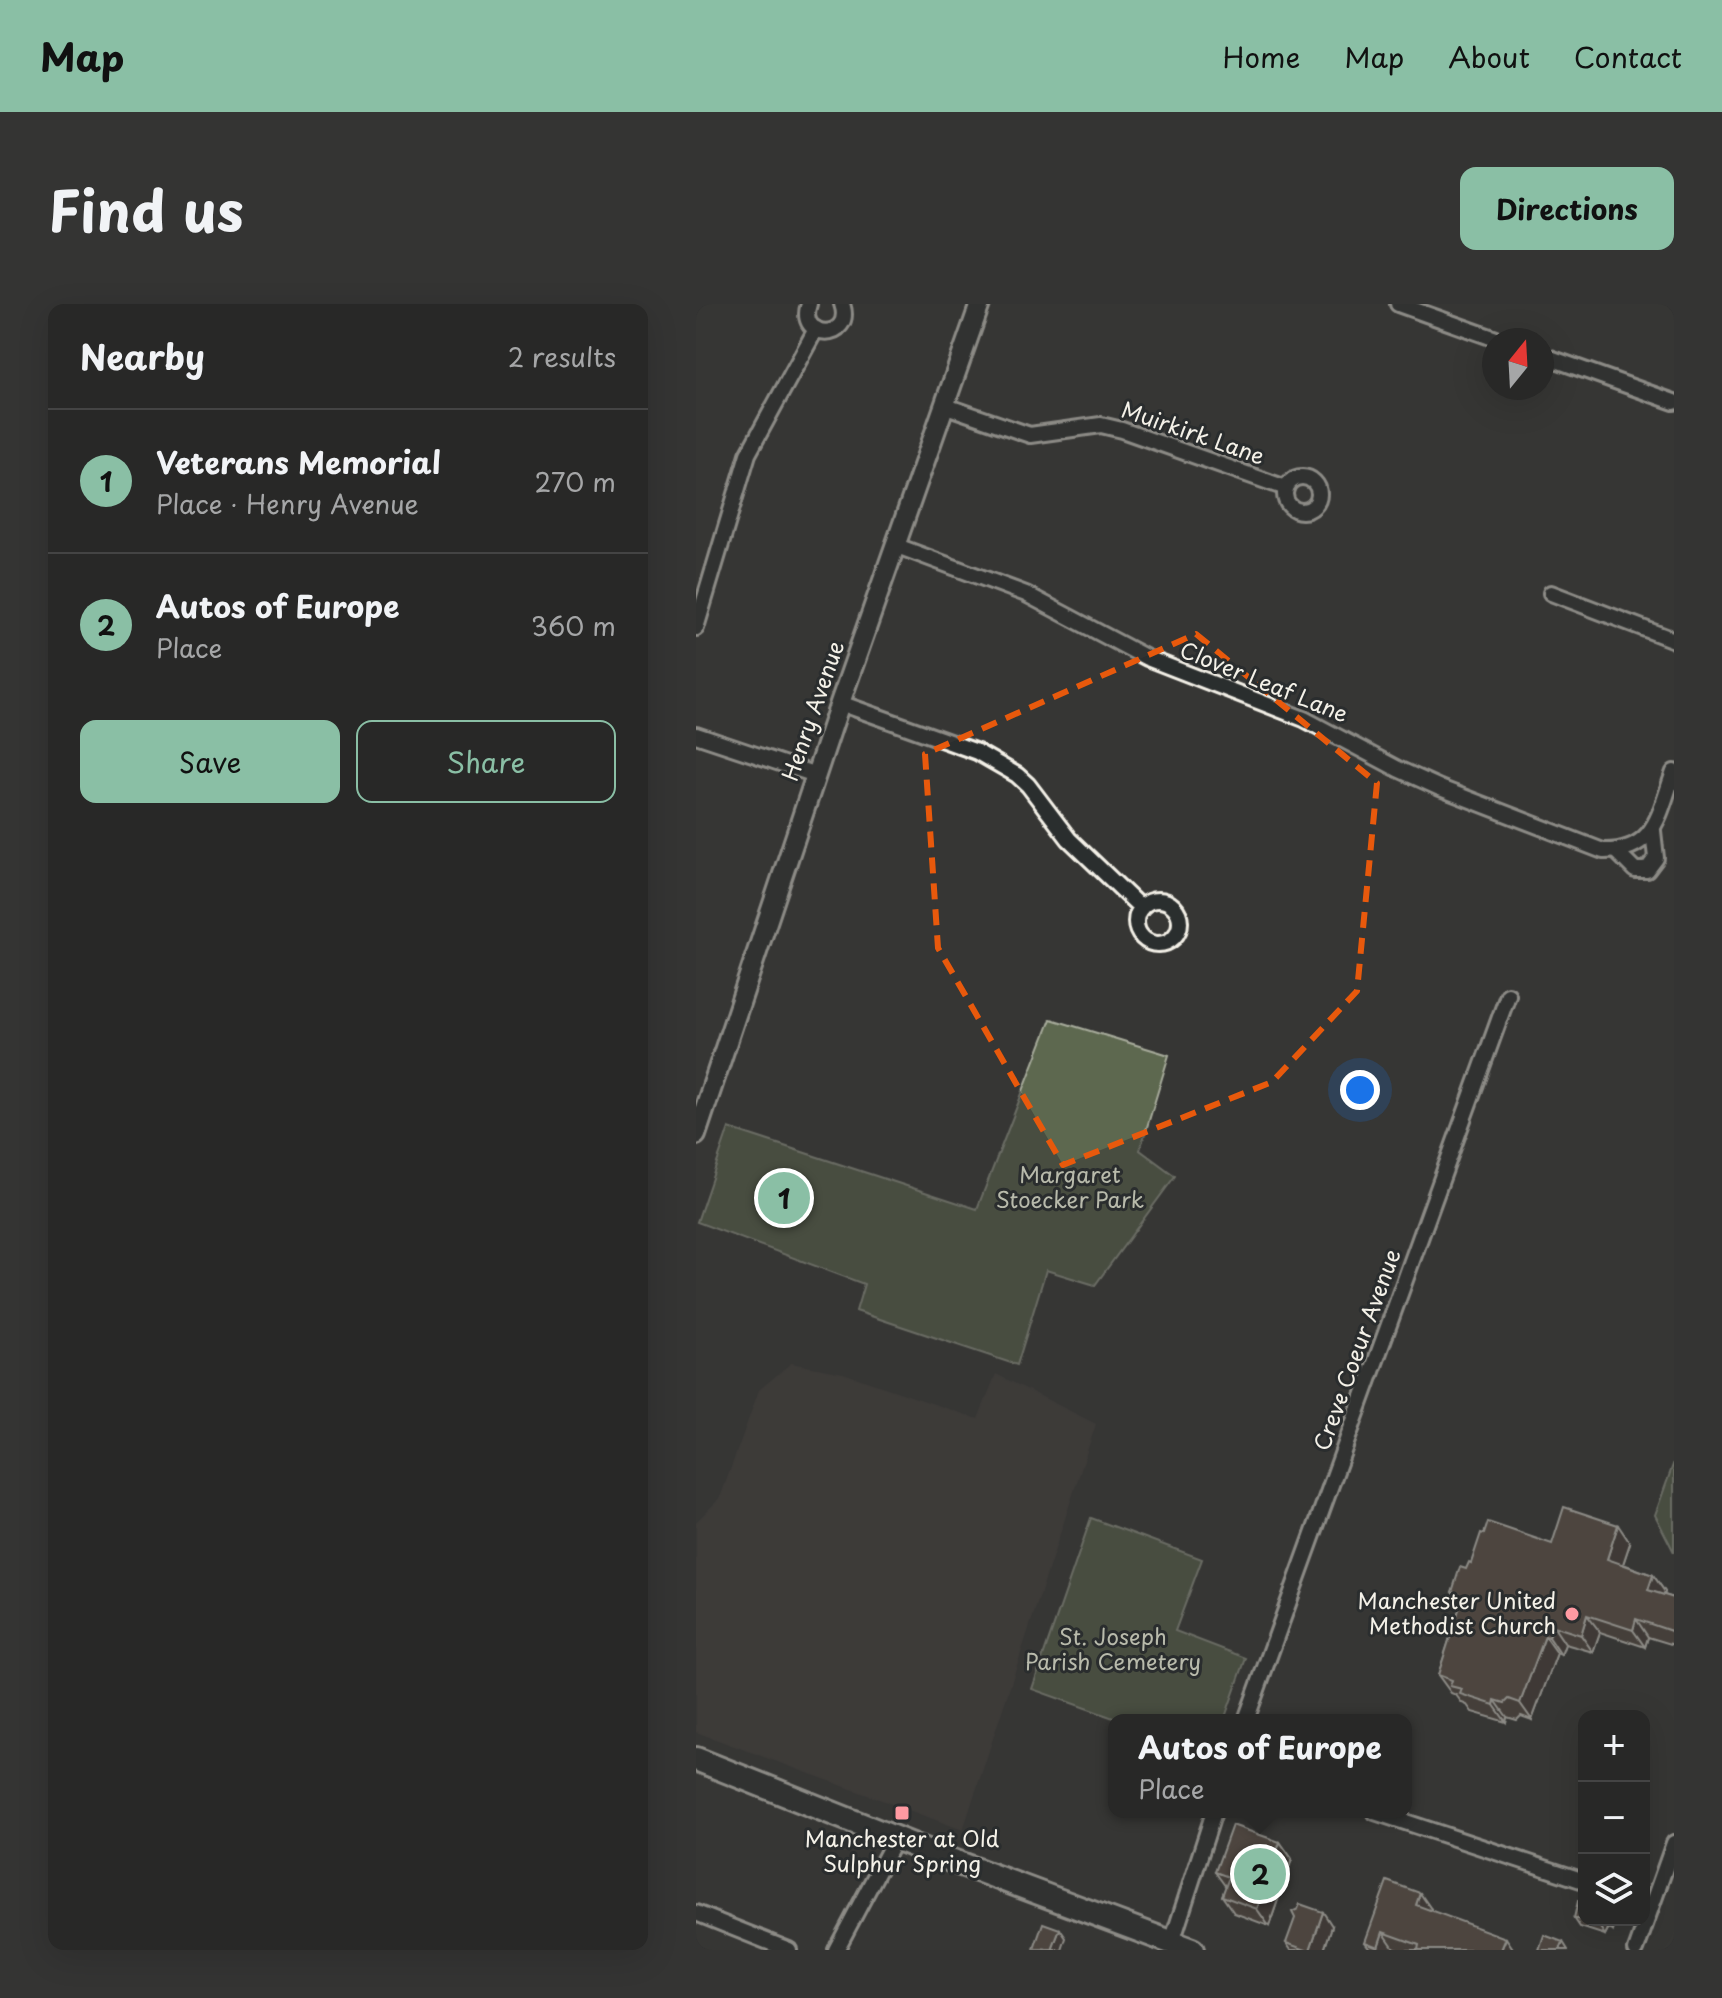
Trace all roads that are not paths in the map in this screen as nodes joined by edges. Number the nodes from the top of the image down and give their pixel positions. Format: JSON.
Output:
{"nodes":[{"id":1,"x":809,"y":304,"type":"edge"},
{"id":2,"x":842,"y":304,"type":"edge"},
{"id":3,"x":980,"y":304,"type":"edge"},
{"id":4,"x":1398,"y":304,"type":"edge"},
{"id":5,"x":816,"y":329,"type":"junction"},
{"id":6,"x":1482,"y":334,"type":"edge"},
{"id":7,"x":1554,"y":359,"type":"edge"},
{"id":8,"x":1674,"y":402,"type":"edge"},
{"id":9,"x":946,"y":406,"type":"junction"},
{"id":10,"x":1286,"y":488,"type":"dead end"},
{"id":11,"x":897,"y":546,"type":"junction"},
{"id":12,"x":1551,"y":593,"type":"dead end"},
{"id":13,"x":696,"y":628,"type":"edge"},
{"id":14,"x":1674,"y":640,"type":"edge"},
{"id":15,"x":840,"y":703,"type":"junction"},
{"id":16,"x":696,"y":735,"type":"edge"},
{"id":17,"x":1674,"y":772,"type":"edge"},
{"id":18,"x":816,"y":775,"type":"junction"},
{"id":19,"x":1653,"y":831,"type":"junction"},
{"id":20,"x":1616,"y":851,"type":"junction"},
{"id":21,"x":1141,"y":908,"type":"dead end"},
{"id":22,"x":1508,"y":995,"type":"dead end"},
{"id":23,"x":696,"y":1135,"type":"edge"},
{"id":24,"x":1248,"y":1714,"type":"edge"},
{"id":25,"x":696,"y":1759,"type":"edge"},
{"id":26,"x":1212,"y":1818,"type":"edge"},
{"id":27,"x":1393,"y":1818,"type":"edge"},
{"id":28,"x":895,"y":1839,"type":"junction"},
{"id":29,"x":1674,"y":1843,"type":"edge"},
{"id":30,"x":1578,"y":1879,"type":"edge"},
{"id":31,"x":1650,"y":1899,"type":"edge"},
{"id":32,"x":696,"y":1913,"type":"edge"},
{"id":33,"x":1642,"y":1926,"type":"edge"},
{"id":34,"x":1178,"y":1947,"type":"edge"},
{"id":35,"x":789,"y":1950,"type":"edge"},
{"id":36,"x":836,"y":1950,"type":"edge"},
{"id":37,"x":1636,"y":1950,"type":"edge"}],
"edges":[{"from":1,"to":5,"type":"street"},
{"from":2,"to":5,"type":"street"},
{"from":3,"to":9,"type":"street","name":"Henry Avenue"},
{"from":4,"to":6,"type":"street"},
{"from":5,"to":13,"type":"street"},
{"from":7,"to":8,"type":"street"},
{"from":9,"to":10,"type":"street","name":"Muirkirk Lane"},
{"from":9,"to":11,"type":"street","name":"Henry Avenue"},
{"from":11,"to":15,"type":"street","name":"Henry Avenue"},
{"from":11,"to":20,"type":"street","name":"Clover Leaf Lane"},
{"from":12,"to":14,"type":"street"},
{"from":15,"to":18,"type":"street","name":"Henry Avenue"},
{"from":15,"to":21,"type":"street"},
{"from":16,"to":18,"type":"street"},
{"from":17,"to":19,"type":"street","name":"Clover Leaf Lane"},
{"from":18,"to":23,"type":"street","name":"Henry Avenue"},
{"from":19,"to":20,"type":"street"},
{"from":19,"to":20,"type":"street","name":"Clover Leaf Lane"},
{"from":22,"to":24,"type":"street","name":"Creve Coeur Avenue"},
{"from":25,"to":28,"type":"highway"},
{"from":26,"to":34,"type":"street"},
{"from":27,"to":30,"type":"street"},
{"from":28,"to":34,"type":"highway"},
{"from":28,"to":36,"type":"street"},
{"from":29,"to":31,"type":"street"},
{"from":32,"to":35,"type":"street"},
{"from":33,"to":37,"type":"street"}]}
